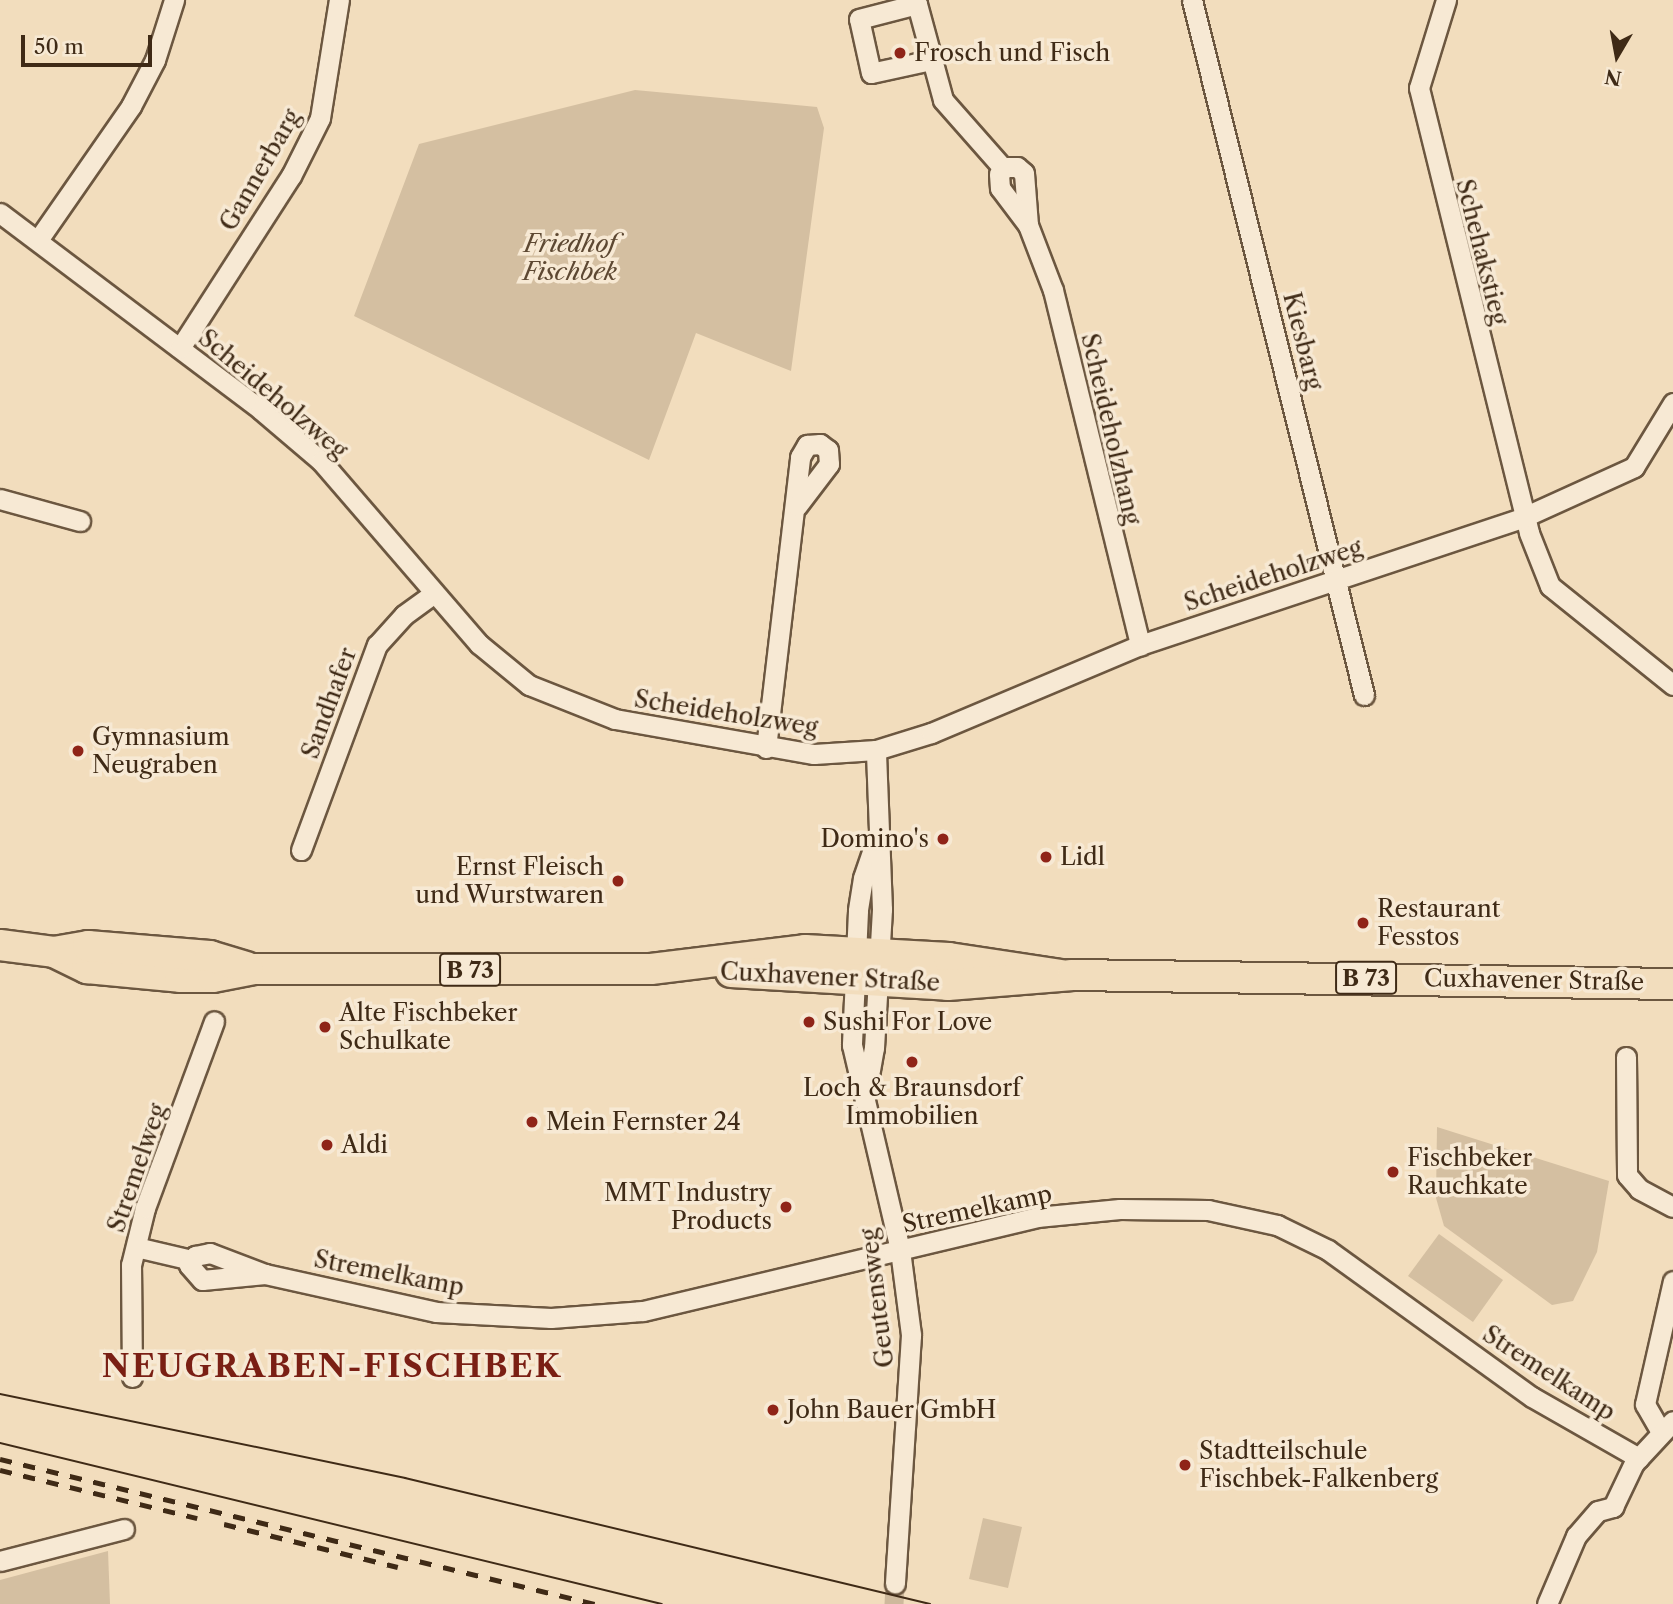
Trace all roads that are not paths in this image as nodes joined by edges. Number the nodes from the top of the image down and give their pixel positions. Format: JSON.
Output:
{"nodes":[{"id":1,"x":174,"y":0,"type":"edge"},
{"id":2,"x":339,"y":0,"type":"edge"},
{"id":3,"x":1192,"y":0,"type":"edge"},
{"id":4,"x":1447,"y":0,"type":"edge"},
{"id":5,"x":931,"y":60,"type":"dead end"},
{"id":6,"x":0,"y":213,"type":"edge"},
{"id":7,"x":38,"y":240,"type":"junction"},
{"id":8,"x":180,"y":348,"type":"junction"},
{"id":9,"x":1673,"y":403,"type":"edge"},
{"id":10,"x":0,"y":499,"type":"edge"},
{"id":11,"x":797,"y":506,"type":"dead end"},
{"id":12,"x":1524,"y":517,"type":"junction"},
{"id":13,"x":80,"y":521,"type":"dead end"},
{"id":14,"x":1336,"y":580,"type":"junction"},
{"id":15,"x":433,"y":594,"type":"junction"},
{"id":16,"x":1140,"y":645,"type":"junction"},
{"id":17,"x":1673,"y":685,"type":"edge"},
{"id":18,"x":1364,"y":695,"type":"dead end"},
{"id":19,"x":766,"y":748,"type":"junction"},
{"id":20,"x":876,"y":750,"type":"junction"},
{"id":21,"x":301,"y":850,"type":"dead end"},
{"id":22,"x":0,"y":946,"type":"edge"},
{"id":23,"x":866,"y":952,"type":"junction"},
{"id":24,"x":685,"y":967,"type":"junction"},
{"id":25,"x":1060,"y":975,"type":"junction"},
{"id":26,"x":864,"y":983,"type":"junction"},
{"id":27,"x":1673,"y":984,"type":"edge"},
{"id":28,"x":214,"y":1021,"type":"dead end"},
{"id":29,"x":1626,"y":1057,"type":"dead end"},
{"id":30,"x":1673,"y":1207,"type":"edge"},
{"id":31,"x":136,"y":1247,"type":"junction"},
{"id":32,"x":900,"y":1250,"type":"junction"},
{"id":33,"x":1673,"y":1281,"type":"edge"},
{"id":34,"x":132,"y":1377,"type":"dead end"},
{"id":35,"x":1667,"y":1427,"type":"edge"},
{"id":36,"x":1639,"y":1458,"type":"junction"},
{"id":37,"x":124,"y":1529,"type":"dead end"},
{"id":38,"x":0,"y":1561,"type":"edge"},
{"id":39,"x":895,"y":1583,"type":"tunnel mouth"},
{"id":40,"x":1547,"y":1604,"type":"edge"}],
"edges":[{"from":1,"to":7,"type":"street"},
{"from":2,"to":8,"type":"street","name":"Gannerbarg"},
{"from":3,"to":14,"type":"street","name":"Kiesbarg"},
{"from":4,"to":12,"type":"street","name":"Schehakstieg"},
{"from":5,"to":16,"type":"street","name":"Scheideholzhang"},
{"from":6,"to":7,"type":"street","name":"Scheideholzweg"},
{"from":7,"to":8,"type":"street","name":"Scheideholzweg"},
{"from":8,"to":15,"type":"street","name":"Scheideholzweg"},
{"from":9,"to":12,"type":"street","name":"Scheideholzweg"},
{"from":10,"to":13,"type":"street"},
{"from":11,"to":19,"type":"street"},
{"from":12,"to":14,"type":"street","name":"Scheideholzweg"},
{"from":12,"to":17,"type":"street","name":"Schehakstieg"},
{"from":14,"to":16,"type":"street","name":"Scheideholzweg"},
{"from":14,"to":18,"type":"street","name":"Kiesbarg"},
{"from":15,"to":19,"type":"street","name":"Scheideholzweg"},
{"from":15,"to":21,"type":"street","name":"Sandhafer"},
{"from":16,"to":20,"type":"street","name":"Scheideholzweg"},
{"from":19,"to":20,"type":"street","name":"Scheideholzweg"},
{"from":20,"to":23,"type":"street","name":"Geutensweg"},
{"from":22,"to":24,"type":"main road","name":"Cuxhavener Straße","number":"B 73"},
{"from":23,"to":24,"type":"main road","name":"Cuxhavener Straße","number":"B 73"},
{"from":23,"to":25,"type":"main road","name":"Cuxhavener Straße","number":"B 73"},
{"from":23,"to":26,"type":"street","name":"Geutensweg"},
{"from":24,"to":26,"type":"main road","name":"Cuxhavener Straße","number":"B 73"},
{"from":25,"to":26,"type":"main road","name":"Cuxhavener Straße","number":"B 73"},
{"from":25,"to":27,"type":"main road","name":"Cuxhavener Straße","number":"B 73"},
{"from":26,"to":32,"type":"street","name":"Geutensweg"},
{"from":28,"to":31,"type":"street","name":"Stremelweg"},
{"from":29,"to":30,"type":"street"},
{"from":31,"to":32,"type":"street","name":"Stremelkamp"},
{"from":31,"to":34,"type":"street","name":"Stremelweg"},
{"from":32,"to":36,"type":"street","name":"Stremelkamp"},
{"from":32,"to":39,"type":"street","name":"Geutensweg"},
{"from":33,"to":35,"type":"street"},
{"from":35,"to":36,"type":"street"},
{"from":36,"to":40,"type":"street"},
{"from":37,"to":38,"type":"street"}]}
